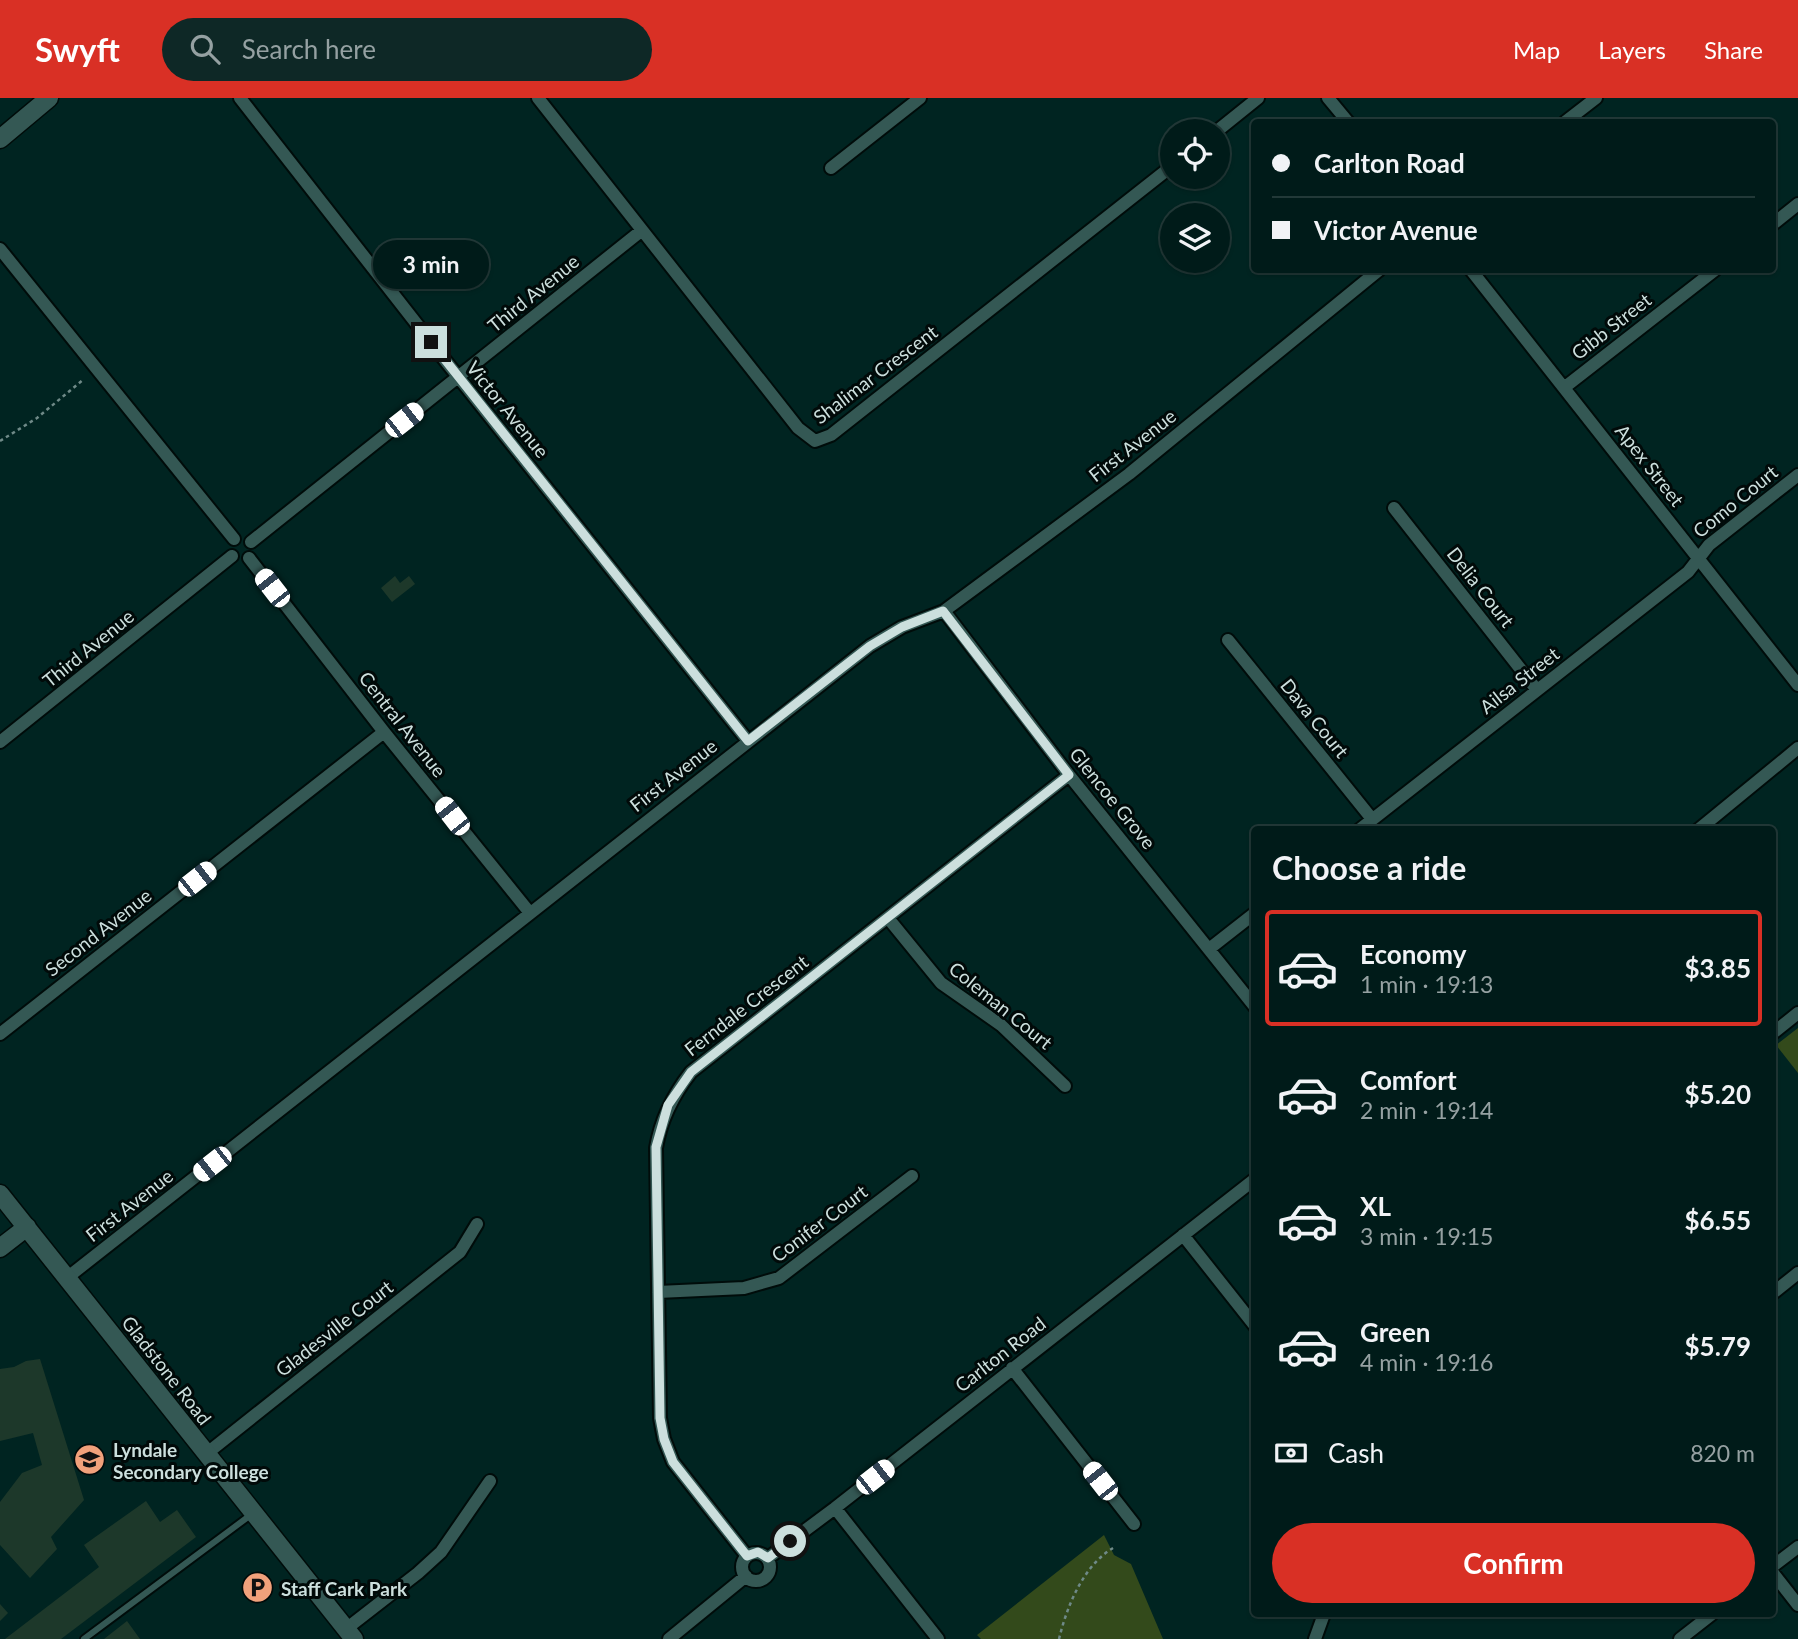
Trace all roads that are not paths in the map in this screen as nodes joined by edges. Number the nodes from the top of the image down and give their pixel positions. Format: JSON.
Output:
{"nodes":[{"id":1,"x":48,"y":98,"type":"edge"},
{"id":2,"x":538,"y":98,"type":"edge"},
{"id":3,"x":920,"y":98,"type":"edge"},
{"id":4,"x":1258,"y":98,"type":"edge"},
{"id":5,"x":1328,"y":98,"type":"edge"},
{"id":6,"x":242,"y":99,"type":"edge"},
{"id":7,"x":1589,"y":100,"type":"edge"},
{"id":8,"x":1346,"y":119,"type":"edge"},
{"id":9,"x":1568,"y":119,"type":"edge"},
{"id":10,"x":1230,"y":121,"type":"edge"},
{"id":11,"x":0,"y":139,"type":"edge"},
{"id":12,"x":831,"y":168,"type":"dead end"},
{"id":13,"x":1160,"y":175,"type":"edge"},
{"id":14,"x":1798,"y":204,"type":"edge"},
{"id":15,"x":1776,"y":222,"type":"edge"},
{"id":16,"x":641,"y":231,"type":"junction"},
{"id":17,"x":0,"y":249,"type":"edge"},
{"id":18,"x":1375,"y":273,"type":"edge"},
{"id":19,"x":1473,"y":273,"type":"edge"},
{"id":20,"x":1711,"y":273,"type":"edge"},
{"id":21,"x":458,"y":377,"type":"junction"},
{"id":22,"x":1565,"y":387,"type":"junction"},
{"id":23,"x":1798,"y":475,"type":"edge"},
{"id":24,"x":1394,"y":508,"type":"dead end"},
{"id":25,"x":234,"y":539,"type":"junction"},
{"id":26,"x":251,"y":542,"type":"junction"},
{"id":27,"x":232,"y":556,"type":"junction"},
{"id":28,"x":249,"y":558,"type":"junction"},
{"id":29,"x":1698,"y":558,"type":"junction"},
{"id":30,"x":943,"y":611,"type":"junction"},
{"id":31,"x":1228,"y":640,"type":"dead end"},
{"id":32,"x":1798,"y":685,"type":"edge"},
{"id":33,"x":1537,"y":690,"type":"junction"},
{"id":34,"x":384,"y":732,"type":"junction"},
{"id":35,"x":748,"y":741,"type":"junction"},
{"id":36,"x":0,"y":742,"type":"edge"},
{"id":37,"x":1798,"y":748,"type":"edge"},
{"id":38,"x":1069,"y":775,"type":"junction"},
{"id":39,"x":1372,"y":819,"type":"junction"},
{"id":40,"x":1364,"y":826,"type":"edge"},
{"id":41,"x":1703,"y":826,"type":"edge"},
{"id":42,"x":530,"y":913,"type":"junction"},
{"id":43,"x":1251,"y":916,"type":"edge"},
{"id":44,"x":888,"y":918,"type":"junction"},
{"id":45,"x":1209,"y":949,"type":"junction"},
{"id":46,"x":1251,"y":1002,"type":"edge"},
{"id":47,"x":1798,"y":1013,"type":"edge"},
{"id":48,"x":1776,"y":1031,"type":"edge"},
{"id":49,"x":0,"y":1034,"type":"edge"},
{"id":50,"x":1065,"y":1086,"type":"dead end"},
{"id":51,"x":912,"y":1176,"type":"dead end"},
{"id":52,"x":1251,"y":1182,"type":"edge"},
{"id":53,"x":0,"y":1194,"type":"edge"},
{"id":54,"x":477,"y":1224,"type":"dead end"},
{"id":55,"x":27,"y":1227,"type":"junction"},
{"id":56,"x":1183,"y":1235,"type":"junction"},
{"id":57,"x":0,"y":1248,"type":"edge"},
{"id":58,"x":1798,"y":1273,"type":"edge"},
{"id":59,"x":68,"y":1277,"type":"junction"},
{"id":60,"x":1776,"y":1291,"type":"edge"},
{"id":61,"x":659,"y":1292,"type":"junction"},
{"id":62,"x":1251,"y":1321,"type":"edge"},
{"id":63,"x":1012,"y":1368,"type":"junction"},
{"id":64,"x":206,"y":1454,"type":"junction"},
{"id":65,"x":490,"y":1481,"type":"dead end"},
{"id":66,"x":835,"y":1508,"type":"junction"},
{"id":67,"x":253,"y":1513,"type":"junction"},
{"id":68,"x":1134,"y":1524,"type":"dead end"},
{"id":69,"x":1798,"y":1547,"type":"edge"},
{"id":70,"x":747,"y":1556,"type":"junction"},
{"id":71,"x":768,"y":1558,"type":"junction"},
{"id":72,"x":1776,"y":1564,"type":"edge"},
{"id":73,"x":746,"y":1576,"type":"junction"},
{"id":74,"x":1776,"y":1577,"type":"edge"},
{"id":75,"x":1798,"y":1605,"type":"edge"},
{"id":76,"x":1323,"y":1617,"type":"edge"},
{"id":77,"x":1708,"y":1617,"type":"edge"},
{"id":78,"x":350,"y":1634,"type":"edge"},
{"id":79,"x":84,"y":1639,"type":"edge"},
{"id":80,"x":669,"y":1639,"type":"edge"},
{"id":81,"x":938,"y":1639,"type":"edge"},
{"id":82,"x":1315,"y":1639,"type":"edge"},
{"id":83,"x":1680,"y":1639,"type":"edge"}],
"edges":[{"from":1,"to":11,"type":"main road"},
{"from":2,"to":16,"type":"street","name":"Shalimar Crescent"},
{"from":3,"to":12,"type":"street"},
{"from":4,"to":10,"type":"street"},
{"from":5,"to":8,"type":"street"},
{"from":6,"to":21,"type":"street","name":"Victor Avenue"},
{"from":7,"to":9,"type":"street"},
{"from":13,"to":16,"type":"street","name":"Shalimar Crescent"},
{"from":14,"to":15,"type":"street"},
{"from":16,"to":21,"type":"street","name":"Third Avenue"},
{"from":17,"to":25,"type":"street"},
{"from":18,"to":30,"type":"street","name":"First Avenue"},
{"from":19,"to":22,"type":"street","name":"Apex Street"},
{"from":20,"to":22,"type":"street","name":"Gibb Street"},
{"from":21,"to":26,"type":"street","name":"Third Avenue"},
{"from":21,"to":35,"type":"street","name":"Victor Avenue"},
{"from":22,"to":29,"type":"street","name":"Apex Street"},
{"from":23,"to":29,"type":"street","name":"Como Court"},
{"from":24,"to":33,"type":"street","name":"Delia Court"},
{"from":25,"to":26,"type":"street"},
{"from":25,"to":27,"type":"street"},
{"from":26,"to":28,"type":"street"},
{"from":27,"to":28,"type":"street"},
{"from":27,"to":36,"type":"street","name":"Third Avenue"},
{"from":28,"to":34,"type":"street","name":"Central Avenue"},
{"from":29,"to":32,"type":"street","name":"Apex Street"},
{"from":29,"to":33,"type":"street","name":"Ailsa Street"},
{"from":30,"to":35,"type":"street","name":"First Avenue"},
{"from":30,"to":38,"type":"street","name":"Glencoe Grove"},
{"from":31,"to":39,"type":"street","name":"Dava Court"},
{"from":33,"to":39,"type":"street","name":"Ailsa Street"},
{"from":34,"to":42,"type":"street","name":"Central Avenue"},
{"from":34,"to":49,"type":"street","name":"Second Avenue"},
{"from":35,"to":42,"type":"street","name":"First Avenue"},
{"from":37,"to":41,"type":"street"},
{"from":38,"to":44,"type":"street","name":"Ferndale Crescent"},
{"from":38,"to":45,"type":"street","name":"Glencoe Grove"},
{"from":39,"to":40,"type":"street","name":"Ailsa Street"},
{"from":42,"to":59,"type":"street","name":"First Avenue"},
{"from":43,"to":45,"type":"street"},
{"from":44,"to":50,"type":"street","name":"Coleman Court"},
{"from":44,"to":61,"type":"street","name":"Ferndale Crescent"},
{"from":45,"to":46,"type":"street","name":"Glencoe Grove"},
{"from":47,"to":48,"type":"street"},
{"from":51,"to":61,"type":"street","name":"Conifer Court"},
{"from":52,"to":56,"type":"street","name":"Carlton Road"},
{"from":53,"to":55,"type":"main road","name":"Gladstone Road"},
{"from":54,"to":64,"type":"street","name":"Gladesville Court"},
{"from":55,"to":57,"type":"main road"},
{"from":55,"to":59,"type":"main road","name":"Gladstone Road"},
{"from":56,"to":62,"type":"street"},
{"from":56,"to":63,"type":"street","name":"Carlton Road"},
{"from":58,"to":60,"type":"street"},
{"from":59,"to":64,"type":"main road","name":"Gladstone Road"},
{"from":61,"to":70,"type":"street","name":"Ferndale Crescent"},
{"from":63,"to":66,"type":"street","name":"Carlton Road"},
{"from":63,"to":68,"type":"street"},
{"from":64,"to":67,"type":"main road","name":"Gladstone Road"},
{"from":65,"to":78,"type":"street"},
{"from":66,"to":71,"type":"street","name":"Carlton Road"},
{"from":66,"to":81,"type":"street"},
{"from":67,"to":78,"type":"main road","name":"Gladstone Road"},
{"from":67,"to":79,"type":"lane"},
{"from":69,"to":72,"type":"street"},
{"from":70,"to":71,"type":"street"},
{"from":70,"to":73,"type":"street"},
{"from":71,"to":73,"type":"street"},
{"from":73,"to":80,"type":"street"},
{"from":74,"to":75,"type":"street"},
{"from":76,"to":82,"type":"street"},
{"from":77,"to":83,"type":"street"}]}
